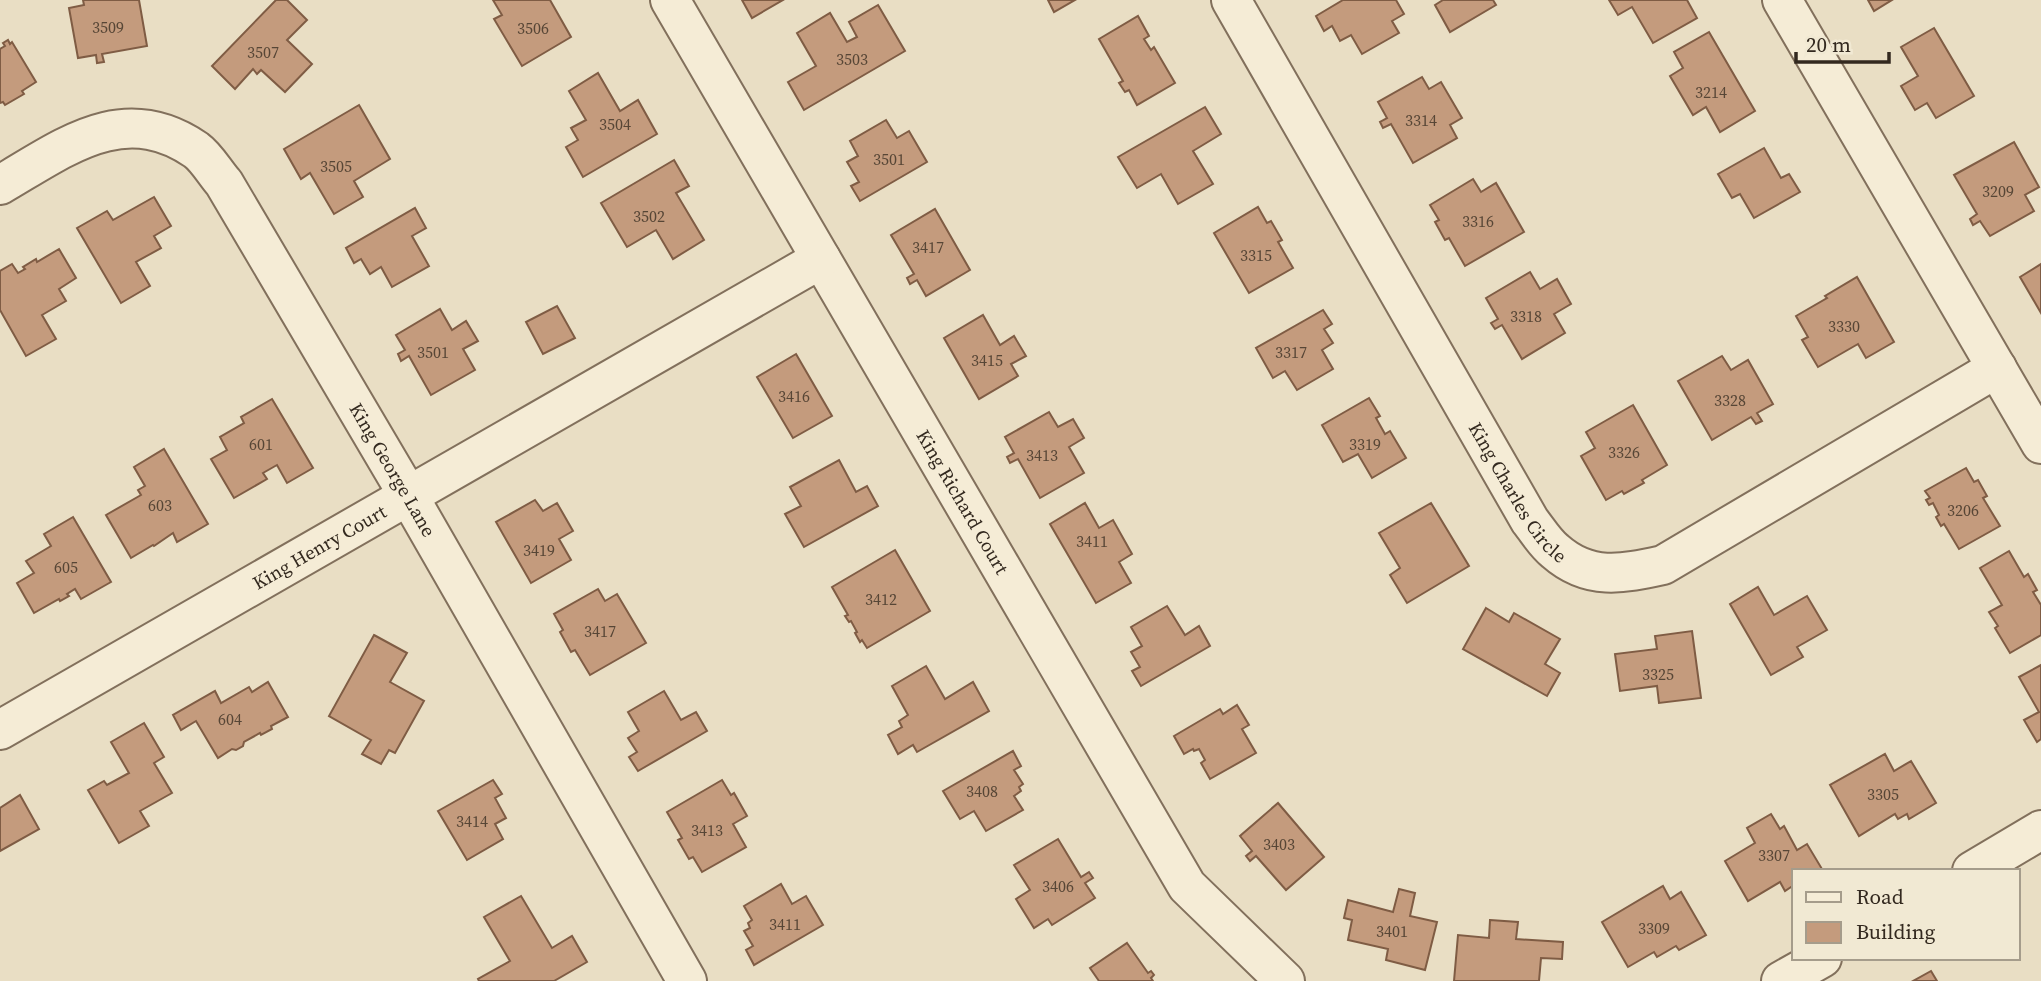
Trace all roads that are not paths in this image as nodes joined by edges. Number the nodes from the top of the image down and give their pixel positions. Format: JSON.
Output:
{"nodes":[{"id":1,"x":670,"y":0,"type":"edge"},
{"id":2,"x":1231,"y":0,"type":"edge"},
{"id":3,"x":1782,"y":0,"type":"edge"},
{"id":4,"x":0,"y":185,"type":"edge"},
{"id":5,"x":821,"y":259,"type":"junction"},
{"id":6,"x":1997,"y":368,"type":"junction"},
{"id":7,"x":2041,"y":444,"type":"edge"},
{"id":8,"x":408,"y":495,"type":"junction"},
{"id":9,"x":0,"y":730,"type":"edge"},
{"id":10,"x":2041,"y":830,"type":"edge"},
{"id":11,"x":1975,"y":869,"type":"edge"},
{"id":12,"x":687,"y":981,"type":"edge"},
{"id":13,"x":1285,"y":981,"type":"edge"}],
"edges":[{"from":1,"to":5,"type":"street","name":"King Richard Court"},
{"from":2,"to":6,"type":"street","name":"King Charles Circle"},
{"from":3,"to":6,"type":"street"},
{"from":4,"to":8,"type":"street","name":"King George Lane"},
{"from":5,"to":8,"type":"street","name":"King Henry Court"},
{"from":5,"to":13,"type":"street","name":"King Richard Court"},
{"from":6,"to":7,"type":"street"},
{"from":8,"to":9,"type":"street","name":"King Henry Court"},
{"from":8,"to":12,"type":"street","name":"King George Lane"},
{"from":10,"to":11,"type":"street"}]}
